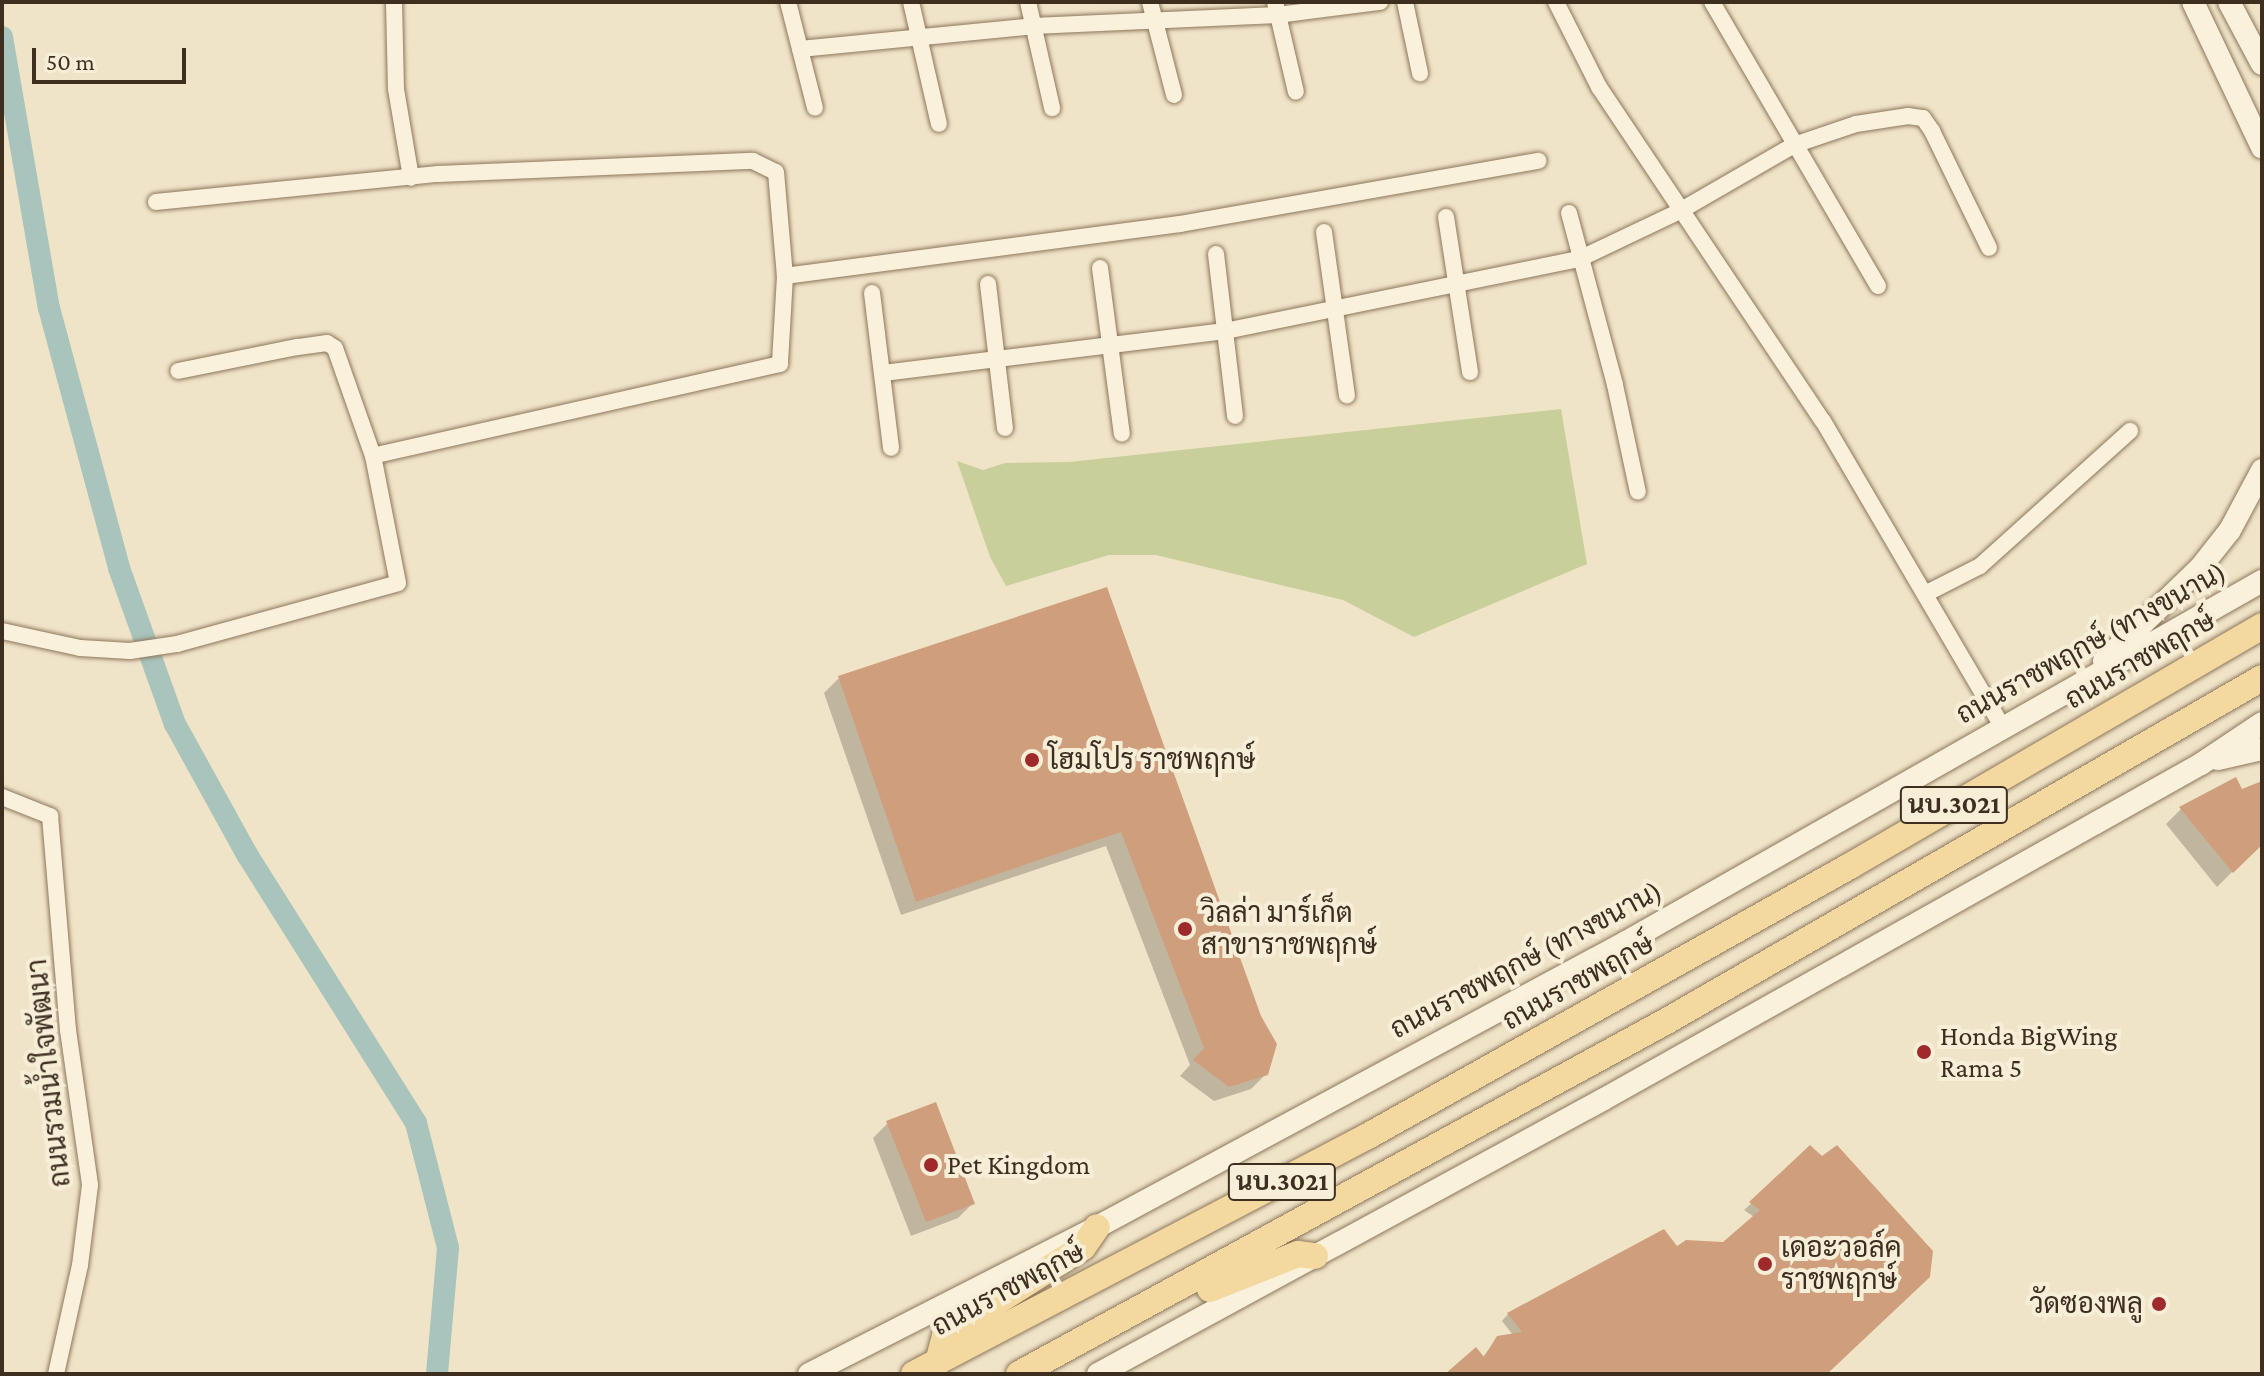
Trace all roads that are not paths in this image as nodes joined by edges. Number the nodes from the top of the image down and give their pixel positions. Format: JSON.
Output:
{"nodes":[{"id":1,"x":394,"y":2,"type":"edge"},
{"id":2,"x":788,"y":2,"type":"edge"},
{"id":3,"x":911,"y":2,"type":"edge"},
{"id":4,"x":1028,"y":2,"type":"edge"},
{"id":5,"x":1150,"y":2,"type":"edge"},
{"id":6,"x":1380,"y":2,"type":"edge"},
{"id":7,"x":1405,"y":2,"type":"edge"},
{"id":8,"x":1556,"y":2,"type":"edge"},
{"id":9,"x":1712,"y":2,"type":"edge"},
{"id":10,"x":2193,"y":2,"type":"edge"},
{"id":11,"x":2229,"y":2,"type":"edge"},
{"id":12,"x":1277,"y":8,"type":"edge"},
{"id":13,"x":1155,"y":22,"type":"junction"},
{"id":14,"x":1033,"y":26,"type":"junction"},
{"id":15,"x":919,"y":35,"type":"junction"},
{"id":16,"x":800,"y":49,"type":"junction"},
{"id":17,"x":2262,"y":64,"type":"edge"},
{"id":18,"x":1420,"y":73,"type":"dead end"},
{"id":19,"x":1296,"y":92,"type":"dead end"},
{"id":20,"x":1174,"y":95,"type":"dead end"},
{"id":21,"x":815,"y":108,"type":"dead end"},
{"id":22,"x":1052,"y":108,"type":"dead end"},
{"id":23,"x":939,"y":124,"type":"dead end"},
{"id":24,"x":1794,"y":145,"type":"junction"},
{"id":25,"x":2262,"y":147,"type":"edge"},
{"id":26,"x":1538,"y":161,"type":"dead end"},
{"id":27,"x":411,"y":178,"type":"junction"},
{"id":28,"x":156,"y":202,"type":"dead end"},
{"id":29,"x":1678,"y":212,"type":"junction"},
{"id":30,"x":1569,"y":213,"type":"dead end"},
{"id":31,"x":1446,"y":217,"type":"dead end"},
{"id":32,"x":1324,"y":232,"type":"dead end"},
{"id":33,"x":1989,"y":248,"type":"dead end"},
{"id":34,"x":1216,"y":254,"type":"dead end"},
{"id":35,"x":1579,"y":259,"type":"junction"},
{"id":36,"x":1100,"y":268,"type":"dead end"},
{"id":37,"x":785,"y":276,"type":"junction"},
{"id":38,"x":1453,"y":282,"type":"junction"},
{"id":39,"x":988,"y":284,"type":"dead end"},
{"id":40,"x":1878,"y":286,"type":"dead end"},
{"id":41,"x":872,"y":293,"type":"dead end"},
{"id":42,"x":1334,"y":310,"type":"junction"},
{"id":43,"x":1225,"y":331,"type":"junction"},
{"id":44,"x":1113,"y":346,"type":"junction"},
{"id":45,"x":1000,"y":358,"type":"junction"},
{"id":46,"x":178,"y":371,"type":"dead end"},
{"id":47,"x":1470,"y":372,"type":"dead end"},
{"id":48,"x":883,"y":373,"type":"junction"},
{"id":49,"x":1347,"y":395,"type":"dead end"},
{"id":50,"x":1235,"y":416,"type":"dead end"},
{"id":51,"x":1005,"y":428,"type":"dead end"},
{"id":52,"x":2130,"y":431,"type":"dead end"},
{"id":53,"x":1122,"y":434,"type":"dead end"},
{"id":54,"x":891,"y":448,"type":"dead end"},
{"id":55,"x":373,"y":456,"type":"junction"},
{"id":56,"x":2262,"y":470,"type":"edge"},
{"id":57,"x":1638,"y":492,"type":"dead end"},
{"id":58,"x":2262,"y":581,"type":"edge"},
{"id":59,"x":1925,"y":594,"type":"junction"},
{"id":60,"x":2262,"y":626,"type":"edge"},
{"id":61,"x":2,"y":631,"type":"edge"},
{"id":62,"x":2089,"y":676,"type":"junction"},
{"id":63,"x":2262,"y":678,"type":"edge"},
{"id":64,"x":2262,"y":723,"type":"edge"},
{"id":65,"x":2001,"y":725,"type":"junction"},
{"id":66,"x":2262,"y":749,"type":"edge"},
{"id":67,"x":2201,"y":764,"type":"junction"},
{"id":68,"x":2,"y":797,"type":"edge"},
{"id":69,"x":1097,"y":1227,"type":"junction"},
{"id":70,"x":1315,"y":1256,"type":"junction"},
{"id":71,"x":1161,"y":1300,"type":"junction"},
{"id":72,"x":938,"y":1362,"type":"junction"},
{"id":73,"x":56,"y":1374,"type":"edge"},
{"id":74,"x":809,"y":1374,"type":"edge"},
{"id":75,"x":914,"y":1374,"type":"edge"},
{"id":76,"x":1019,"y":1374,"type":"edge"},
{"id":77,"x":1098,"y":1374,"type":"edge"}],
"edges":[{"from":1,"to":27,"type":"street"},
{"from":2,"to":16,"type":"street"},
{"from":3,"to":15,"type":"street"},
{"from":4,"to":14,"type":"street"},
{"from":5,"to":13,"type":"street"},
{"from":6,"to":12,"type":"street"},
{"from":7,"to":18,"type":"street"},
{"from":8,"to":29,"type":"street"},
{"from":9,"to":24,"type":"street"},
{"from":10,"to":25,"type":"main road"},
{"from":11,"to":17,"type":"main road"},
{"from":12,"to":13,"type":"street"},
{"from":12,"to":19,"type":"street"},
{"from":13,"to":14,"type":"street"},
{"from":13,"to":20,"type":"street"},
{"from":14,"to":15,"type":"street"},
{"from":14,"to":22,"type":"street"},
{"from":15,"to":16,"type":"street"},
{"from":15,"to":23,"type":"street"},
{"from":16,"to":21,"type":"street"},
{"from":24,"to":29,"type":"street"},
{"from":24,"to":33,"type":"street"},
{"from":24,"to":40,"type":"street"},
{"from":26,"to":37,"type":"street"},
{"from":27,"to":28,"type":"street"},
{"from":27,"to":37,"type":"street"},
{"from":29,"to":35,"type":"street"},
{"from":29,"to":59,"type":"street"},
{"from":30,"to":35,"type":"street"},
{"from":31,"to":38,"type":"street"},
{"from":32,"to":42,"type":"street"},
{"from":34,"to":43,"type":"street"},
{"from":35,"to":38,"type":"street"},
{"from":35,"to":57,"type":"street"},
{"from":36,"to":44,"type":"street"},
{"from":37,"to":55,"type":"street"},
{"from":38,"to":42,"type":"street"},
{"from":38,"to":47,"type":"street"},
{"from":39,"to":45,"type":"street"},
{"from":41,"to":48,"type":"street"},
{"from":42,"to":43,"type":"street"},
{"from":42,"to":49,"type":"street"},
{"from":43,"to":44,"type":"street"},
{"from":43,"to":50,"type":"street"},
{"from":44,"to":45,"type":"street"},
{"from":44,"to":53,"type":"street"},
{"from":45,"to":48,"type":"street"},
{"from":45,"to":51,"type":"street"},
{"from":46,"to":55,"type":"street"},
{"from":48,"to":54,"type":"street"},
{"from":52,"to":59,"type":"street"},
{"from":55,"to":61,"type":"street"},
{"from":56,"to":62,"type":"main road"},
{"from":58,"to":62,"type":"main road","name":"ถนนราชพฤกษ์ (ทางขนาน)","number":"นบ.3021"},
{"from":59,"to":65,"type":"street"},
{"from":60,"to":72,"type":"main road","name":"ถนนราชพฤกษ์","number":"นบ.3021"},
{"from":62,"to":65,"type":"main road","name":"ถนนราชพฤกษ์ (ทางขนาน)","number":"นบ.3021"},
{"from":63,"to":71,"type":"main road","number":"นบ.3021"},
{"from":64,"to":67,"type":"main road","number":"นบ.3021"},
{"from":65,"to":69,"type":"main road","name":"ถนนราชพฤกษ์ (ทางขนาน)","number":"นบ.3021"},
{"from":66,"to":67,"type":"main road"},
{"from":67,"to":70,"type":"main road","number":"นบ.3021"},
{"from":68,"to":73,"type":"street","name":"ถนนรวมน้ำใจพัฒนา"},
{"from":69,"to":72,"type":"main road"},
{"from":69,"to":74,"type":"main road","name":"ถนนราชพฤกษ์ (ทางขนาน)","number":"นบ.3021"},
{"from":70,"to":71,"type":"main road"},
{"from":70,"to":77,"type":"main road","number":"นบ.3021"},
{"from":71,"to":76,"type":"main road","number":"นบ.3021"},
{"from":72,"to":75,"type":"main road","name":"ถนนราชพฤกษ์","number":"นบ.3021"}]}
